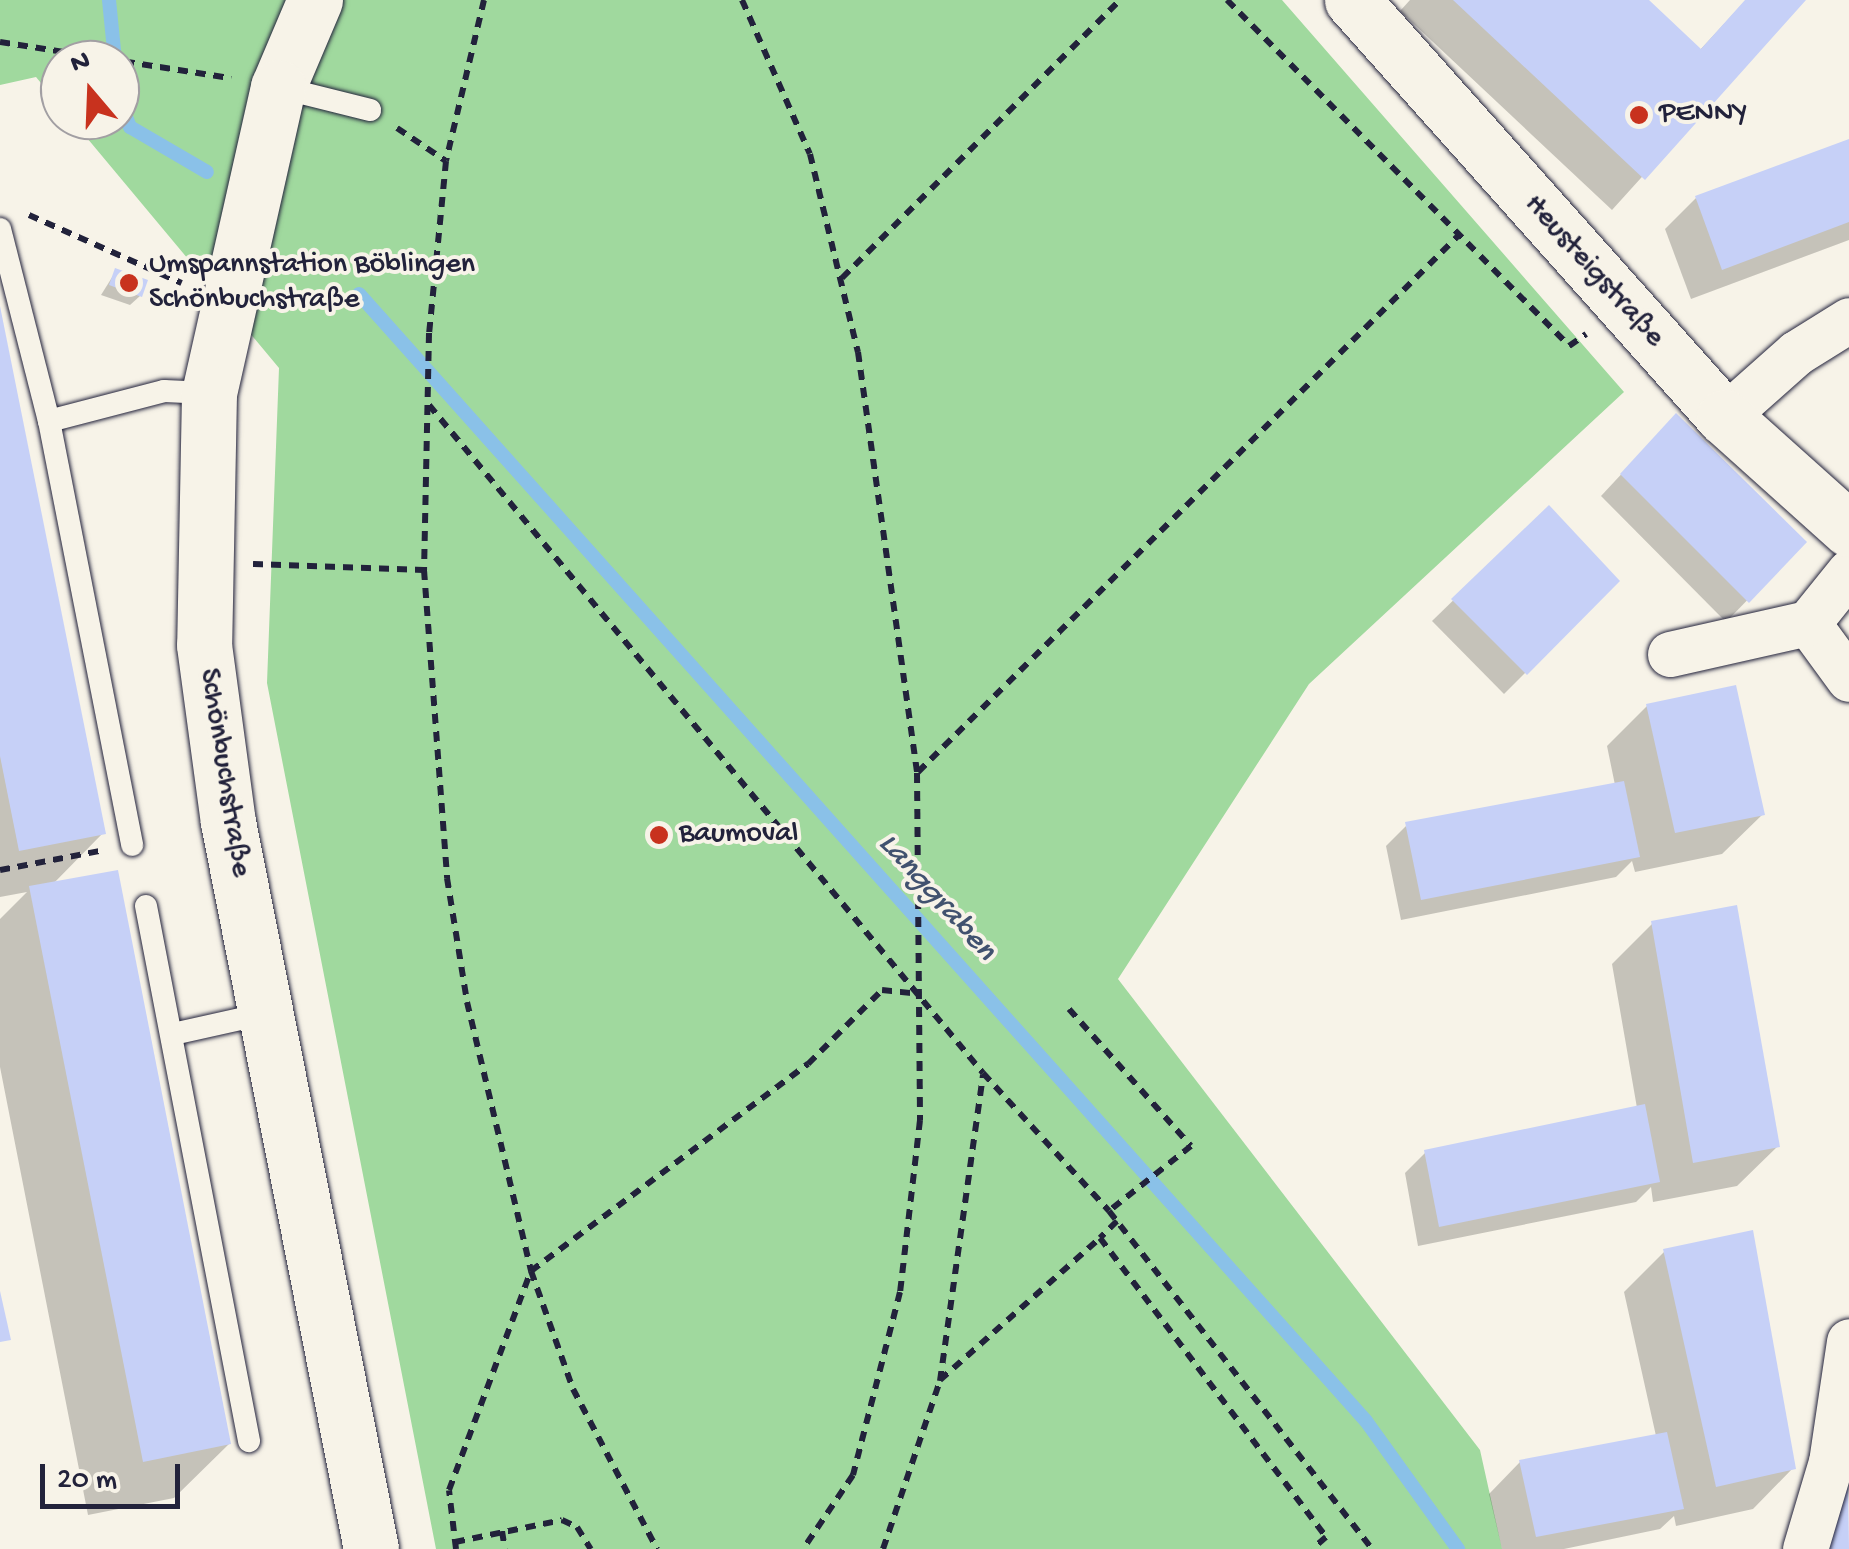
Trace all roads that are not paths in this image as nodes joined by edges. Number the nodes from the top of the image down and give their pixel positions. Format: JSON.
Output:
{"nodes":[{"id":1,"x":315,"y":0,"type":"edge"},
{"id":2,"x":1352,"y":0,"type":"edge"},
{"id":3,"x":278,"y":87,"type":"junction"},
{"id":4,"x":370,"y":110,"type":"road end"},
{"id":5,"x":8,"y":221,"type":"edge"},
{"id":6,"x":1849,"y":320,"type":"edge"},
{"id":7,"x":209,"y":393,"type":"junction"},
{"id":8,"x":1724,"y":417,"type":"junction"},
{"id":9,"x":49,"y":420,"type":"junction"},
{"id":10,"x":1849,"y":529,"type":"edge"},
{"id":11,"x":1849,"y":572,"type":"edge"},
{"id":12,"x":1808,"y":623,"type":"junction"},
{"id":13,"x":1670,"y":654,"type":"dead end"},
{"id":14,"x":1849,"y":679,"type":"edge"},
{"id":15,"x":132,"y":844,"type":"road end"},
{"id":16,"x":146,"y":906,"type":"dead end"},
{"id":17,"x":264,"y":1014,"type":"junction"},
{"id":18,"x":173,"y":1034,"type":"junction"},
{"id":19,"x":1849,"y":1341,"type":"edge"},
{"id":20,"x":249,"y":1442,"type":"dead end"},
{"id":21,"x":371,"y":1549,"type":"edge"},
{"id":22,"x":1805,"y":1549,"type":"edge"}],
"edges":[{"from":1,"to":3,"type":"street","name":"Schönbuchstraße"},
{"from":2,"to":8,"type":"street","name":"Heusteigstraße"},
{"from":3,"to":4,"type":"lane"},
{"from":3,"to":7,"type":"street","name":"Schönbuchstraße"},
{"from":5,"to":9,"type":"lane"},
{"from":6,"to":8,"type":"street"},
{"from":7,"to":9,"type":"lane"},
{"from":7,"to":17,"type":"street","name":"Schönbuchstraße"},
{"from":8,"to":10,"type":"street","name":"Heusteigstraße"},
{"from":9,"to":15,"type":"lane"},
{"from":11,"to":12,"type":"street"},
{"from":12,"to":13,"type":"street"},
{"from":12,"to":14,"type":"street"},
{"from":16,"to":18,"type":"lane"},
{"from":17,"to":18,"type":"lane"},
{"from":17,"to":21,"type":"street","name":"Schönbuchstraße"},
{"from":18,"to":20,"type":"lane"},
{"from":19,"to":22,"type":"street"}]}
